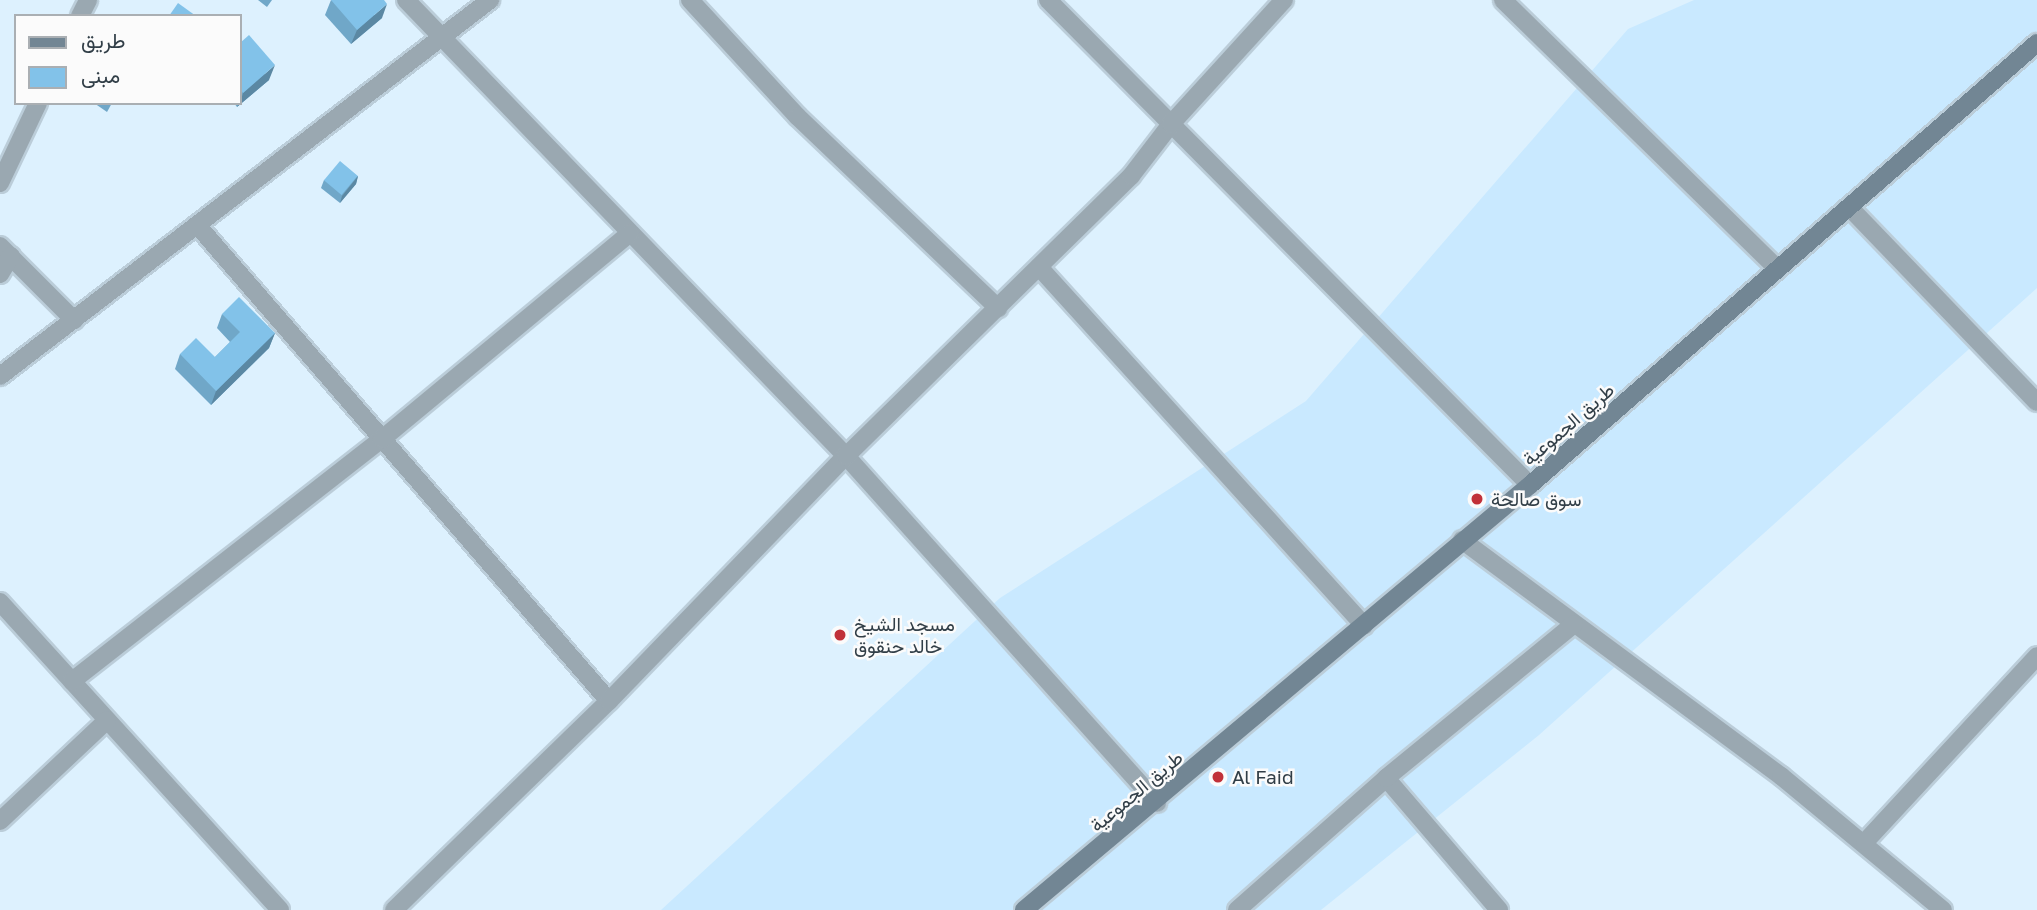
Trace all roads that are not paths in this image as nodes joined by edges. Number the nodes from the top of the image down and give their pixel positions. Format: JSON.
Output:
{"nodes":[{"id":1,"x":406,"y":0,"type":"edge"},
{"id":2,"x":490,"y":0,"type":"edge"},
{"id":3,"x":690,"y":0,"type":"edge"},
{"id":4,"x":1048,"y":0,"type":"edge"},
{"id":5,"x":1284,"y":0,"type":"edge"},
{"id":6,"x":1503,"y":0,"type":"edge"},
{"id":7,"x":442,"y":39,"type":"junction"},
{"id":8,"x":2037,"y":43,"type":"edge"},
{"id":9,"x":37,"y":105,"type":"edge"},
{"id":10,"x":1171,"y":124,"type":"junction"},
{"id":11,"x":0,"y":183,"type":"edge"},
{"id":12,"x":1850,"y":208,"type":"junction"},
{"id":13,"x":198,"y":226,"type":"junction"},
{"id":14,"x":630,"y":233,"type":"junction"},
{"id":15,"x":5,"y":251,"type":"edge"},
{"id":16,"x":1039,"y":267,"type":"junction"},
{"id":17,"x":1777,"y":268,"type":"junction"},
{"id":18,"x":0,"y":274,"type":"edge"},
{"id":19,"x":998,"y":308,"type":"junction"},
{"id":20,"x":74,"y":320,"type":"junction"},
{"id":21,"x":0,"y":376,"type":"edge"},
{"id":22,"x":2037,"y":402,"type":"edge"},
{"id":23,"x":382,"y":439,"type":"junction"},
{"id":24,"x":846,"y":456,"type":"junction"},
{"id":25,"x":1530,"y":485,"type":"junction"},
{"id":26,"x":1462,"y":540,"type":"junction"},
{"id":27,"x":0,"y":602,"type":"edge"},
{"id":28,"x":1574,"y":624,"type":"junction"},
{"id":29,"x":1364,"y":625,"type":"junction"},
{"id":30,"x":2037,"y":656,"type":"edge"},
{"id":31,"x":72,"y":681,"type":"junction"},
{"id":32,"x":609,"y":701,"type":"junction"},
{"id":33,"x":107,"y":720,"type":"junction"},
{"id":34,"x":1386,"y":778,"type":"junction"},
{"id":35,"x":1157,"y":803,"type":"junction"},
{"id":36,"x":0,"y":821,"type":"edge"},
{"id":37,"x":1865,"y":842,"type":"junction"},
{"id":38,"x":279,"y":910,"type":"edge"},
{"id":39,"x":394,"y":910,"type":"edge"},
{"id":40,"x":1024,"y":910,"type":"edge"},
{"id":41,"x":1237,"y":910,"type":"edge"},
{"id":42,"x":1499,"y":910,"type":"edge"},
{"id":43,"x":1943,"y":910,"type":"edge"}],
"edges":[{"from":1,"to":7,"type":"street"},
{"from":2,"to":7,"type":"street"},
{"from":3,"to":19,"type":"street"},
{"from":4,"to":10,"type":"street"},
{"from":5,"to":10,"type":"street"},
{"from":6,"to":17,"type":"street"},
{"from":7,"to":13,"type":"street"},
{"from":7,"to":14,"type":"street"},
{"from":8,"to":12,"type":"main road","name":"طريق الجموعية"},
{"from":9,"to":11,"type":"street"},
{"from":10,"to":16,"type":"street"},
{"from":10,"to":25,"type":"street"},
{"from":12,"to":17,"type":"main road","name":"طريق الجموعية"},
{"from":12,"to":22,"type":"street"},
{"from":13,"to":20,"type":"street"},
{"from":13,"to":23,"type":"street"},
{"from":14,"to":23,"type":"street"},
{"from":14,"to":24,"type":"street"},
{"from":15,"to":18,"type":"street"},
{"from":15,"to":20,"type":"street"},
{"from":16,"to":19,"type":"street"},
{"from":16,"to":29,"type":"street"},
{"from":17,"to":25,"type":"main road","name":"طريق الجموعية"},
{"from":19,"to":24,"type":"street"},
{"from":20,"to":21,"type":"street"},
{"from":23,"to":31,"type":"street"},
{"from":23,"to":32,"type":"street"},
{"from":24,"to":32,"type":"street"},
{"from":24,"to":35,"type":"street"},
{"from":25,"to":26,"type":"main road","name":"طريق الجموعية"},
{"from":26,"to":28,"type":"street"},
{"from":26,"to":29,"type":"main road","name":"طريق الجموعية"},
{"from":27,"to":31,"type":"street"},
{"from":28,"to":34,"type":"street"},
{"from":28,"to":37,"type":"street"},
{"from":29,"to":35,"type":"main road","name":"طريق الجموعية"},
{"from":30,"to":37,"type":"street"},
{"from":31,"to":33,"type":"street"},
{"from":32,"to":39,"type":"street"},
{"from":33,"to":36,"type":"street"},
{"from":33,"to":38,"type":"street"},
{"from":34,"to":41,"type":"street"},
{"from":34,"to":42,"type":"street"},
{"from":35,"to":40,"type":"main road","name":"طريق الجموعية"},
{"from":37,"to":43,"type":"street"}]}
